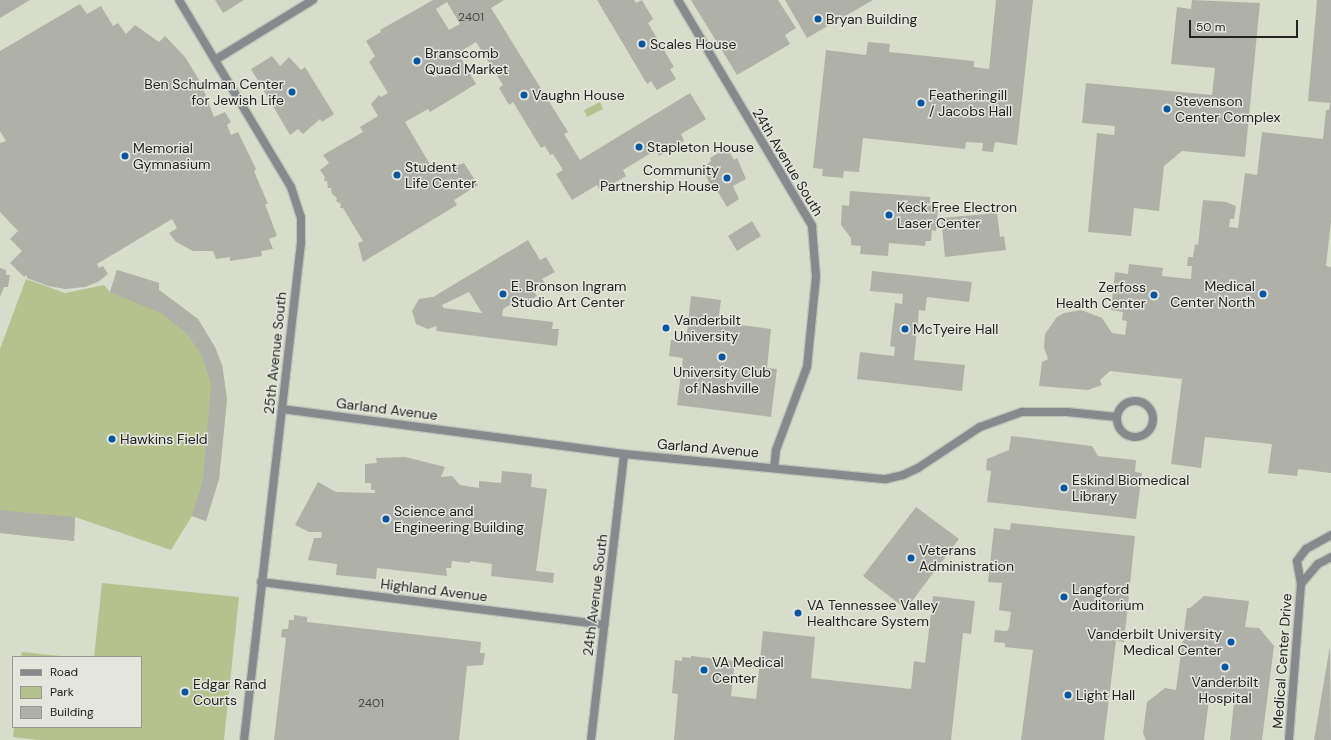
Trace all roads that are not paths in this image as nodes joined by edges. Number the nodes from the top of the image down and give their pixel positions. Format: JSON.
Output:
{"nodes":[{"id":1,"x":178,"y":0,"type":"edge"},
{"id":2,"x":313,"y":0,"type":"edge"},
{"id":3,"x":678,"y":0,"type":"edge"},
{"id":4,"x":215,"y":60,"type":"junction"},
{"id":5,"x":282,"y":409,"type":"junction"},
{"id":6,"x":1117,"y":417,"type":"junction"},
{"id":7,"x":624,"y":454,"type":"junction"},
{"id":8,"x":774,"y":468,"type":"junction"},
{"id":9,"x":1331,"y":535,"type":"edge"},
{"id":10,"x":1331,"y":556,"type":"edge"},
{"id":11,"x":261,"y":582,"type":"junction"},
{"id":12,"x":1301,"y":584,"type":"junction"},
{"id":13,"x":604,"y":625,"type":"junction"},
{"id":14,"x":244,"y":740,"type":"edge"},
{"id":15,"x":591,"y":740,"type":"edge"},
{"id":16,"x":1289,"y":740,"type":"edge"}],
"edges":[{"from":1,"to":4,"type":"street","name":"25th Avenue South"},
{"from":2,"to":4,"type":"street"},
{"from":3,"to":8,"type":"street","name":"24th Avenue South"},
{"from":4,"to":5,"type":"street","name":"25th Avenue South"},
{"from":5,"to":7,"type":"street","name":"Garland Avenue"},
{"from":5,"to":11,"type":"street","name":"25th Avenue South"},
{"from":6,"to":6,"type":"street"},
{"from":6,"to":8,"type":"street","name":"Garland Avenue"},
{"from":7,"to":8,"type":"street","name":"Garland Avenue"},
{"from":7,"to":13,"type":"street","name":"24th Avenue South"},
{"from":9,"to":12,"type":"street","name":"Medical Center Drive"},
{"from":10,"to":12,"type":"street","name":"Medical Center Drive"},
{"from":11,"to":13,"type":"street","name":"Highland Avenue"},
{"from":11,"to":14,"type":"street","name":"25th Avenue South"},
{"from":12,"to":16,"type":"street","name":"Medical Center Drive"},
{"from":13,"to":15,"type":"street","name":"24th Avenue South"}]}
